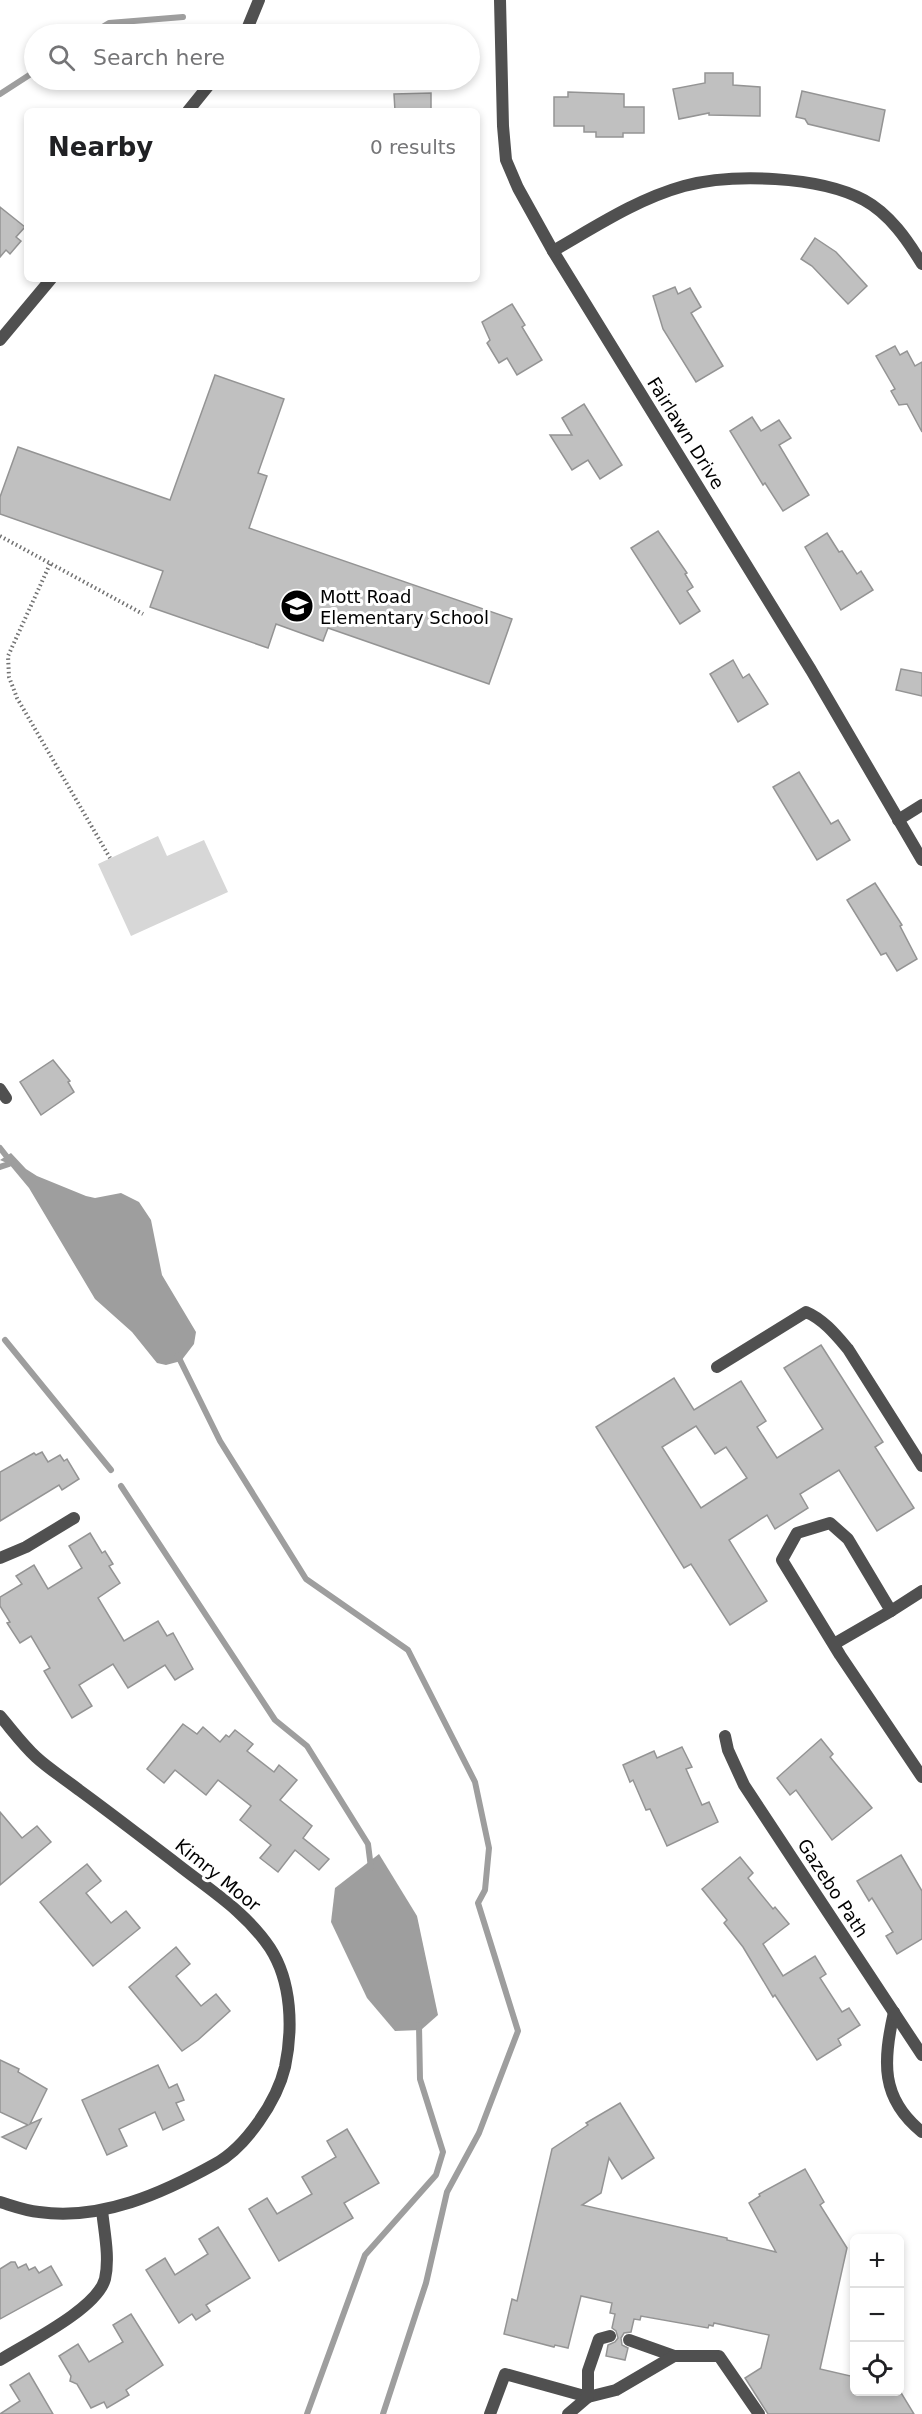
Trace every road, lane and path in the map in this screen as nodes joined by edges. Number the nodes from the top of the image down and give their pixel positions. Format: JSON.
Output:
{"nodes":[{"id":1,"x":259,"y":0,"type":"edge"},
{"id":2,"x":500,"y":0,"type":"edge"},
{"id":3,"x":249,"y":24,"type":"edge"},
{"id":4,"x":205,"y":90,"type":"edge"},
{"id":5,"x":190,"y":108,"type":"edge"},
{"id":6,"x":553,"y":251,"type":"junction"},
{"id":7,"x":922,"y":264,"type":"edge"},
{"id":8,"x":48,"y":282,"type":"edge"},
{"id":9,"x":0,"y":340,"type":"edge"},
{"id":10,"x":0,"y":536,"type":"edge"},
{"id":11,"x":50,"y":564,"type":"junction"},
{"id":12,"x":143,"y":614,"type":"dead end"},
{"id":13,"x":922,"y":805,"type":"edge"},
{"id":14,"x":898,"y":820,"type":"junction"},
{"id":15,"x":110,"y":858,"type":"dead end"},
{"id":16,"x":922,"y":860,"type":"edge"},
{"id":17,"x":717,"y":1366,"type":"dead end"},
{"id":18,"x":922,"y":1466,"type":"edge"},
{"id":19,"x":74,"y":1518,"type":"dead end"},
{"id":20,"x":0,"y":1558,"type":"edge"},
{"id":21,"x":922,"y":1591,"type":"edge"},
{"id":22,"x":891,"y":1611,"type":"junction"},
{"id":23,"x":834,"y":1644,"type":"junction"},
{"id":24,"x":0,"y":1716,"type":"edge"},
{"id":25,"x":725,"y":1736,"type":"dead end"},
{"id":26,"x":922,"y":1777,"type":"edge"},
{"id":27,"x":894,"y":2012,"type":"junction"},
{"id":28,"x":922,"y":2055,"type":"edge"},
{"id":29,"x":922,"y":2132,"type":"edge"},
{"id":30,"x":0,"y":2202,"type":"edge"},
{"id":31,"x":102,"y":2210,"type":"junction"},
{"id":32,"x":610,"y":2336,"type":"dead end"},
{"id":33,"x":629,"y":2340,"type":"dead end"},
{"id":34,"x":674,"y":2356,"type":"junction"},
{"id":35,"x":0,"y":2360,"type":"edge"},
{"id":36,"x":588,"y":2397,"type":"junction"},
{"id":37,"x":490,"y":2414,"type":"edge"},
{"id":38,"x":568,"y":2414,"type":"edge"},
{"id":39,"x":759,"y":2414,"type":"edge"}],
"edges":[{"from":1,"to":3,"type":"street"},
{"from":2,"to":6,"type":"street","name":"Fairlawn Drive"},
{"from":4,"to":5,"type":"street"},
{"from":6,"to":7,"type":"street"},
{"from":6,"to":14,"type":"street","name":"Fairlawn Drive"},
{"from":8,"to":9,"type":"street"},
{"from":10,"to":11,"type":"path"},
{"from":11,"to":12,"type":"path"},
{"from":11,"to":15,"type":"path"},
{"from":13,"to":14,"type":"street"},
{"from":14,"to":16,"type":"street","name":"Fairlawn Drive"},
{"from":17,"to":18,"type":"street"},
{"from":19,"to":20,"type":"street"},
{"from":21,"to":22,"type":"street"},
{"from":22,"to":23,"type":"street"},
{"from":22,"to":23,"type":"street"},
{"from":23,"to":26,"type":"street"},
{"from":24,"to":31,"type":"street","name":"Kimry Moor"},
{"from":25,"to":27,"type":"street","name":"Gazebo Path"},
{"from":27,"to":28,"type":"street","name":"Gazebo Path"},
{"from":27,"to":29,"type":"street"},
{"from":30,"to":31,"type":"street","name":"Kimry Moor"},
{"from":31,"to":35,"type":"street"},
{"from":32,"to":36,"type":"street"},
{"from":33,"to":34,"type":"street"},
{"from":34,"to":36,"type":"street"},
{"from":34,"to":39,"type":"street"},
{"from":36,"to":37,"type":"street"},
{"from":36,"to":38,"type":"street"}]}
